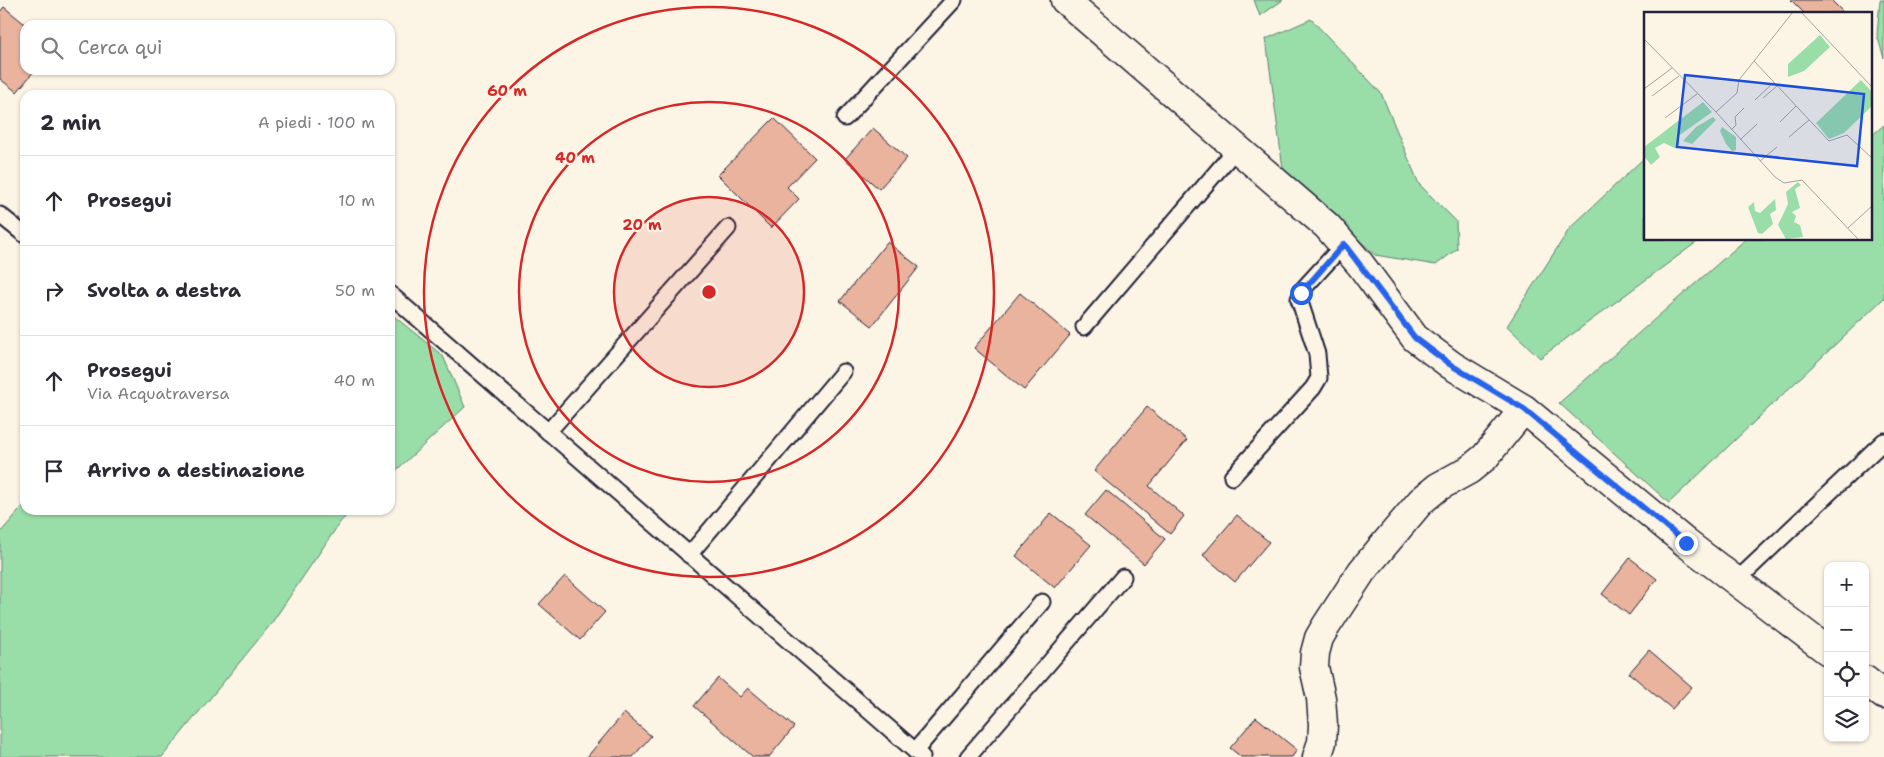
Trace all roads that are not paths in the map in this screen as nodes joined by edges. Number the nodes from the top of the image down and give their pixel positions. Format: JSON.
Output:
{"nodes":[{"id":1,"x":954,"y":0,"type":"edge"},
{"id":2,"x":1065,"y":0,"type":"edge"},
{"id":3,"x":845,"y":118,"type":"dead end"},
{"id":4,"x":1236,"y":148,"type":"junction"},
{"id":5,"x":0,"y":215,"type":"edge"},
{"id":6,"x":728,"y":228,"type":"dead end"},
{"id":7,"x":20,"y":231,"type":"edge"},
{"id":8,"x":1344,"y":244,"type":"junction"},
{"id":9,"x":395,"y":298,"type":"edge"},
{"id":10,"x":1084,"y":327,"type":"dead end"},
{"id":11,"x":843,"y":372,"type":"dead end"},
{"id":12,"x":1524,"y":409,"type":"junction"},
{"id":13,"x":548,"y":432,"type":"junction"},
{"id":14,"x":1884,"y":441,"type":"edge"},
{"id":15,"x":1232,"y":477,"type":"dead end"},
{"id":16,"x":689,"y":555,"type":"junction"},
{"id":17,"x":1123,"y":577,"type":"dead end"},
{"id":18,"x":1736,"y":581,"type":"junction"},
{"id":19,"x":1042,"y":602,"type":"dead end"},
{"id":20,"x":1824,"y":648,"type":"edge"},
{"id":21,"x":1869,"y":683,"type":"edge"},
{"id":22,"x":1884,"y":695,"type":"edge"},
{"id":23,"x":918,"y":754,"type":"edge"},
{"id":24,"x":968,"y":757,"type":"edge"},
{"id":25,"x":1317,"y":757,"type":"edge"}],
"edges":[{"from":1,"to":3,"type":"lane"},
{"from":2,"to":4,"type":"street"},
{"from":4,"to":8,"type":"street"},
{"from":4,"to":10,"type":"lane"},
{"from":5,"to":7,"type":"lane"},
{"from":6,"to":13,"type":"lane"},
{"from":8,"to":12,"type":"street"},
{"from":8,"to":15,"type":"lane"},
{"from":9,"to":13,"type":"lane"},
{"from":11,"to":16,"type":"lane"},
{"from":12,"to":18,"type":"street"},
{"from":12,"to":25,"type":"street"},
{"from":13,"to":16,"type":"lane"},
{"from":14,"to":18,"type":"lane"},
{"from":16,"to":23,"type":"lane"},
{"from":17,"to":24,"type":"lane"},
{"from":18,"to":20,"type":"street"},
{"from":19,"to":23,"type":"lane"},
{"from":21,"to":22,"type":"street"}]}
